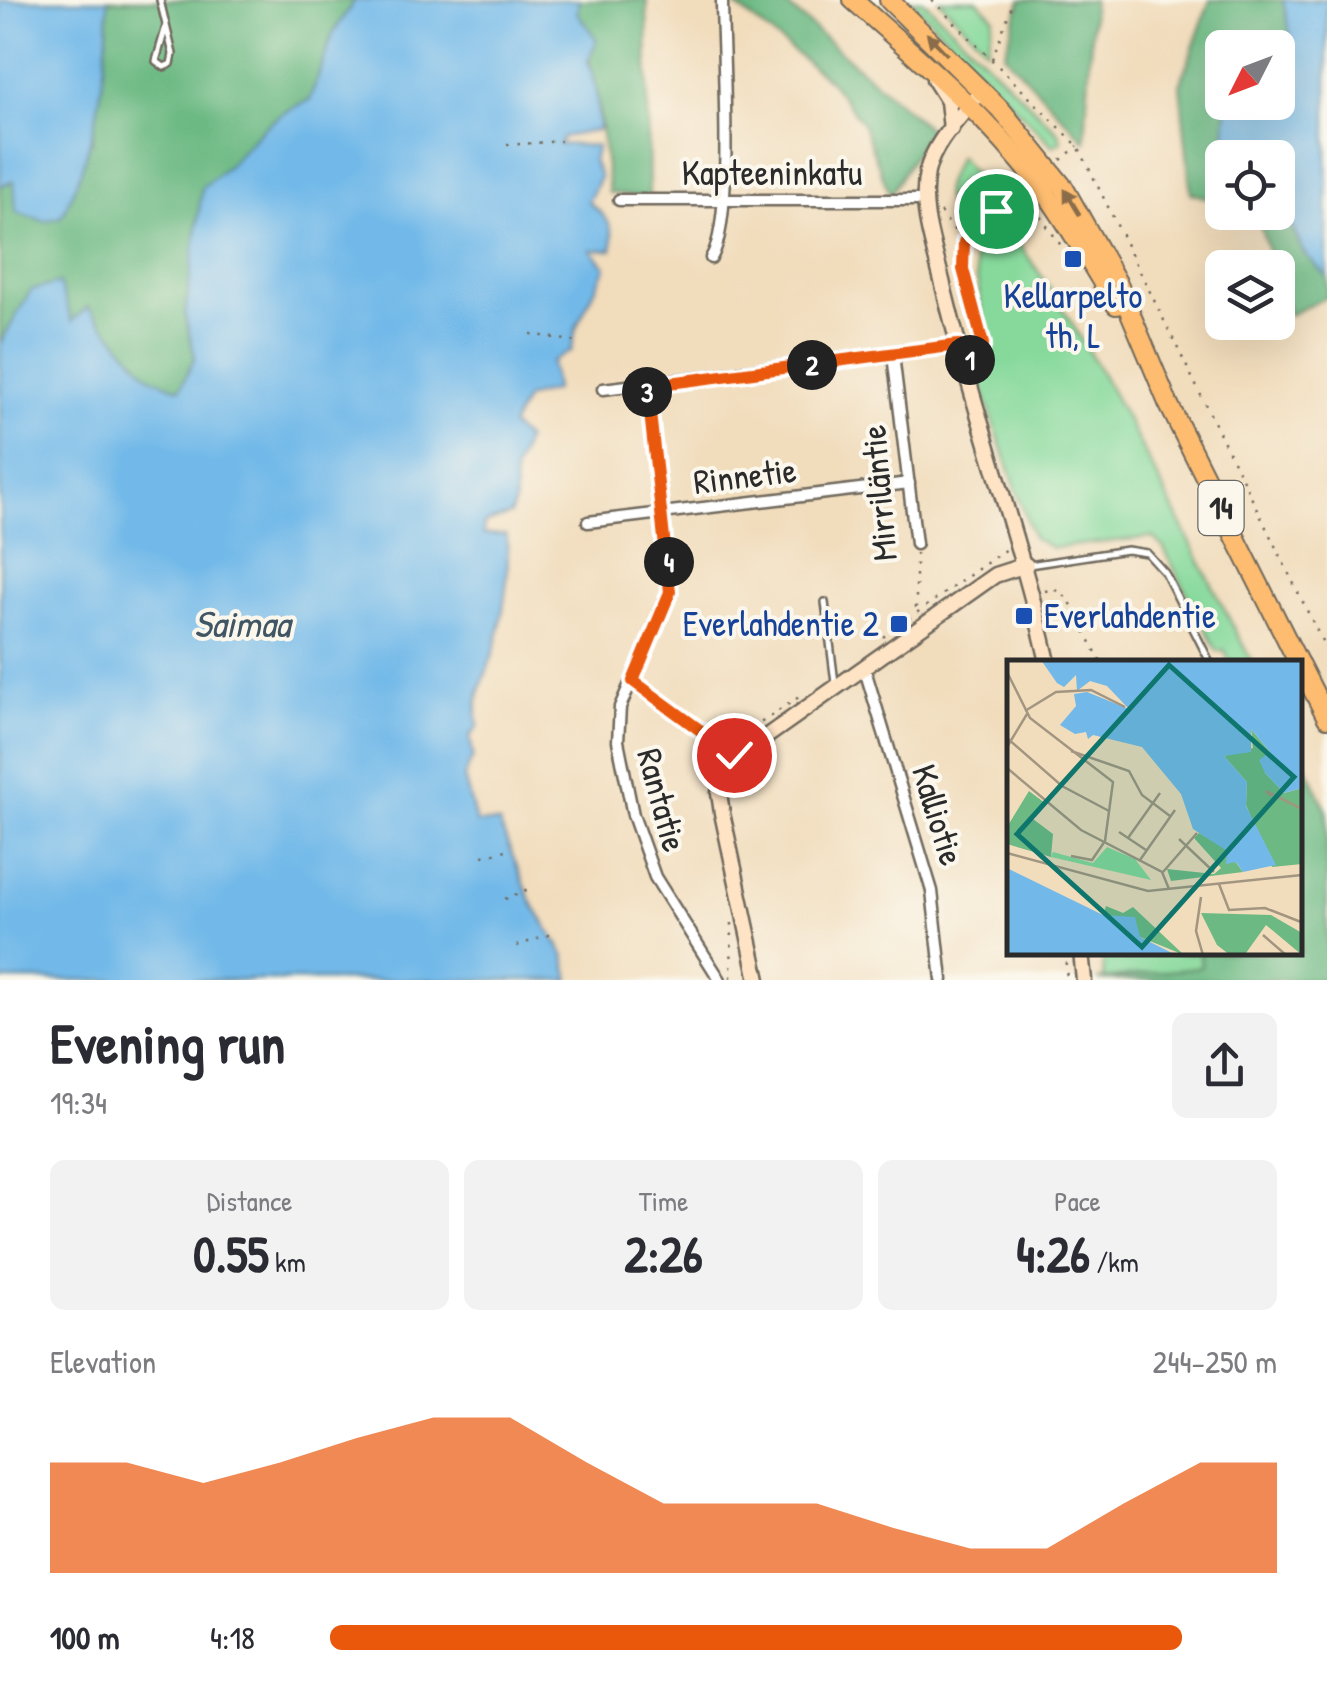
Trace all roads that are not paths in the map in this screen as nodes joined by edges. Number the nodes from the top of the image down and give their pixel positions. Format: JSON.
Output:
{"nodes":[{"id":1,"x":160,"y":0,"type":"edge"},
{"id":2,"x":722,"y":0,"type":"edge"},
{"id":3,"x":853,"y":0,"type":"edge"},
{"id":4,"x":890,"y":0,"type":"edge"},
{"id":5,"x":166,"y":26,"type":"junction"},
{"id":6,"x":923,"y":62,"type":"junction"},
{"id":7,"x":982,"y":90,"type":"junction"},
{"id":8,"x":970,"y":106,"type":"junction"},
{"id":9,"x":950,"y":128,"type":"junction"},
{"id":10,"x":619,"y":200,"type":"dead end"},
{"id":11,"x":722,"y":202,"type":"junction"},
{"id":12,"x":925,"y":206,"type":"junction"},
{"id":13,"x":711,"y":258,"type":"dead end"},
{"id":14,"x":958,"y":345,"type":"junction"},
{"id":15,"x":1144,"y":353,"type":"junction"},
{"id":16,"x":893,"y":354,"type":"junction"},
{"id":17,"x":647,"y":386,"type":"junction"},
{"id":18,"x":603,"y":390,"type":"dead end"},
{"id":19,"x":909,"y":484,"type":"junction"},
{"id":20,"x":662,"y":514,"type":"junction"},
{"id":21,"x":588,"y":522,"type":"dead end"},
{"id":22,"x":916,"y":544,"type":"road end"},
{"id":23,"x":1026,"y":565,"type":"junction"},
{"id":24,"x":824,"y":602,"type":"dead end"},
{"id":25,"x":1048,"y":660,"type":"edge"},
{"id":26,"x":1209,"y":660,"type":"edge"},
{"id":27,"x":1297,"y":660,"type":"edge"},
{"id":28,"x":865,"y":670,"type":"junction"},
{"id":29,"x":1302,"y":670,"type":"edge"},
{"id":30,"x":633,"y":681,"type":"junction"},
{"id":31,"x":836,"y":689,"type":"junction"},
{"id":32,"x":1327,"y":718,"type":"edge"},
{"id":33,"x":730,"y":750,"type":"junction"},
{"id":34,"x":1082,"y":955,"type":"edge"},
{"id":35,"x":720,"y":980,"type":"edge"},
{"id":36,"x":758,"y":980,"type":"edge"},
{"id":37,"x":942,"y":980,"type":"edge"},
{"id":38,"x":1084,"y":980,"type":"edge"}],
"edges":[{"from":1,"to":5,"type":"lane"},
{"from":2,"to":11,"type":"street"},
{"from":3,"to":6,"type":"highway","number":"14"},
{"from":7,"to":4,"type":"highway","number":"14","one_way":true},
{"from":5,"to":5,"type":"lane"},
{"from":6,"to":8,"type":"highway","number":"14"},
{"from":6,"to":9,"type":"street"},
{"from":7,"to":8,"type":"street"},
{"from":15,"to":7,"type":"highway","number":"14","one_way":true},
{"from":8,"to":9,"type":"street"},
{"from":8,"to":15,"type":"highway","number":"14"},
{"from":9,"to":12,"type":"street"},
{"from":10,"to":11,"type":"street","name":"Kapteeninkatu"},
{"from":11,"to":12,"type":"street","name":"Kapteeninkatu"},
{"from":11,"to":13,"type":"street"},
{"from":12,"to":14,"type":"street"},
{"from":14,"to":16,"type":"street"},
{"from":14,"to":23,"type":"street"},
{"from":15,"to":27,"type":"highway","number":"14"},
{"from":16,"to":17,"type":"street"},
{"from":16,"to":19,"type":"street","name":"Mirriläntie"},
{"from":17,"to":18,"type":"street"},
{"from":17,"to":20,"type":"street","name":"Rantatie"},
{"from":19,"to":20,"type":"street","name":"Rinnetie"},
{"from":19,"to":22,"type":"street","name":"Mirriläntie"},
{"from":20,"to":21,"type":"street","name":"Rinnetie"},
{"from":20,"to":30,"type":"street","name":"Rantatie"},
{"from":23,"to":25,"type":"street"},
{"from":23,"to":26,"type":"lane"},
{"from":23,"to":28,"type":"street"},
{"from":24,"to":31,"type":"lane"},
{"from":28,"to":31,"type":"street"},
{"from":28,"to":37,"type":"street","name":"Kalliotie"},
{"from":29,"to":32,"type":"highway","number":"14"},
{"from":30,"to":33,"type":"street"},
{"from":30,"to":35,"type":"street","name":"Rantatie"},
{"from":31,"to":33,"type":"street"},
{"from":33,"to":36,"type":"street"},
{"from":34,"to":38,"type":"street"}]}
